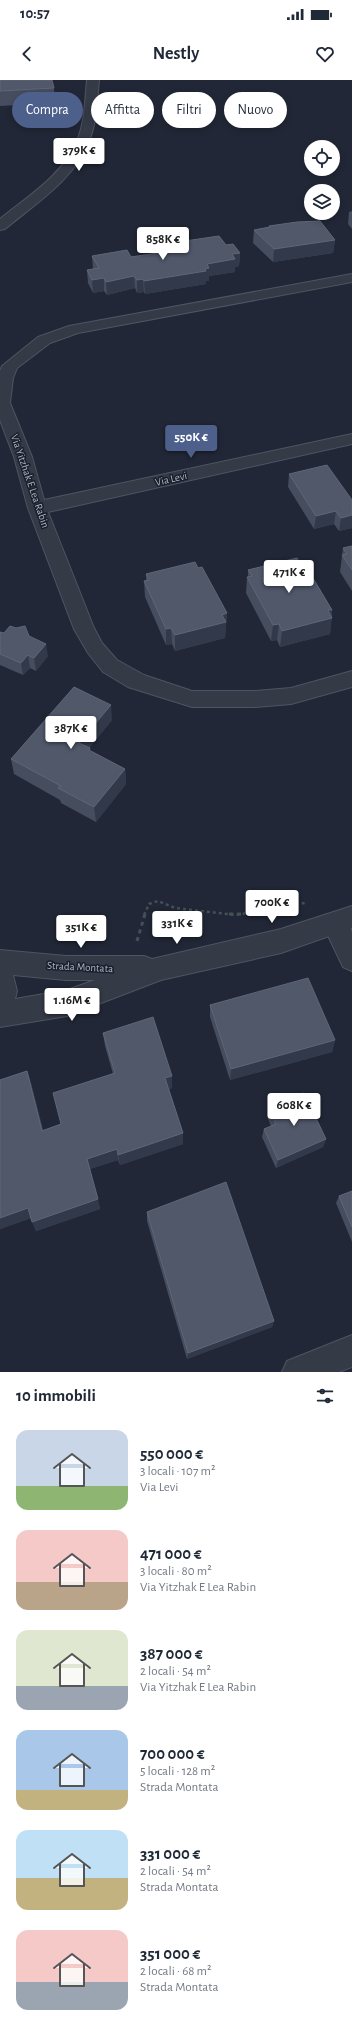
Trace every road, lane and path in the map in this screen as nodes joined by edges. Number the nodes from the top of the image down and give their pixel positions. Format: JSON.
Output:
{"nodes":[{"id":1,"x":93,"y":80,"type":"edge"},
{"id":2,"x":0,"y":226,"type":"edge"},
{"id":3,"x":352,"y":278,"type":"edge"},
{"id":4,"x":352,"y":439,"type":"edge"},
{"id":5,"x":37,"y":508,"type":"junction"},
{"id":6,"x":352,"y":679,"type":"edge"},
{"id":7,"x":310,"y":902,"type":"dead end"},
{"id":8,"x":343,"y":920,"type":"edge"},
{"id":9,"x":352,"y":959,"type":"edge"},
{"id":10,"x":0,"y":962,"type":"edge"},
{"id":11,"x":161,"y":968,"type":"junction"},
{"id":12,"x":132,"y":969,"type":"junction"},
{"id":13,"x":0,"y":975,"type":"edge"},
{"id":14,"x":0,"y":1006,"type":"edge"},
{"id":15,"x":0,"y":1014,"type":"edge"},
{"id":16,"x":352,"y":1351,"type":"edge"},
{"id":17,"x":298,"y":1372,"type":"edge"}],
"edges":[{"from":1,"to":2,"type":"street"},
{"from":3,"to":5,"type":"street","name":"Via Yitzhak E Lea Rabin"},
{"from":4,"to":5,"type":"street","name":"Via Levi"},
{"from":5,"to":6,"type":"street","name":"Via Yitzhak E Lea Rabin"},
{"from":7,"to":12,"type":"path"},
{"from":8,"to":9,"type":"street"},
{"from":8,"to":11,"type":"street","name":"Strada Montata"},
{"from":10,"to":12,"type":"street","name":"Strada Montata"},
{"from":11,"to":12,"type":"street","name":"Strada Montata"},
{"from":11,"to":15,"type":"street","name":"Strada Montata"},
{"from":13,"to":14,"type":"street"},
{"from":16,"to":17,"type":"street"}]}
